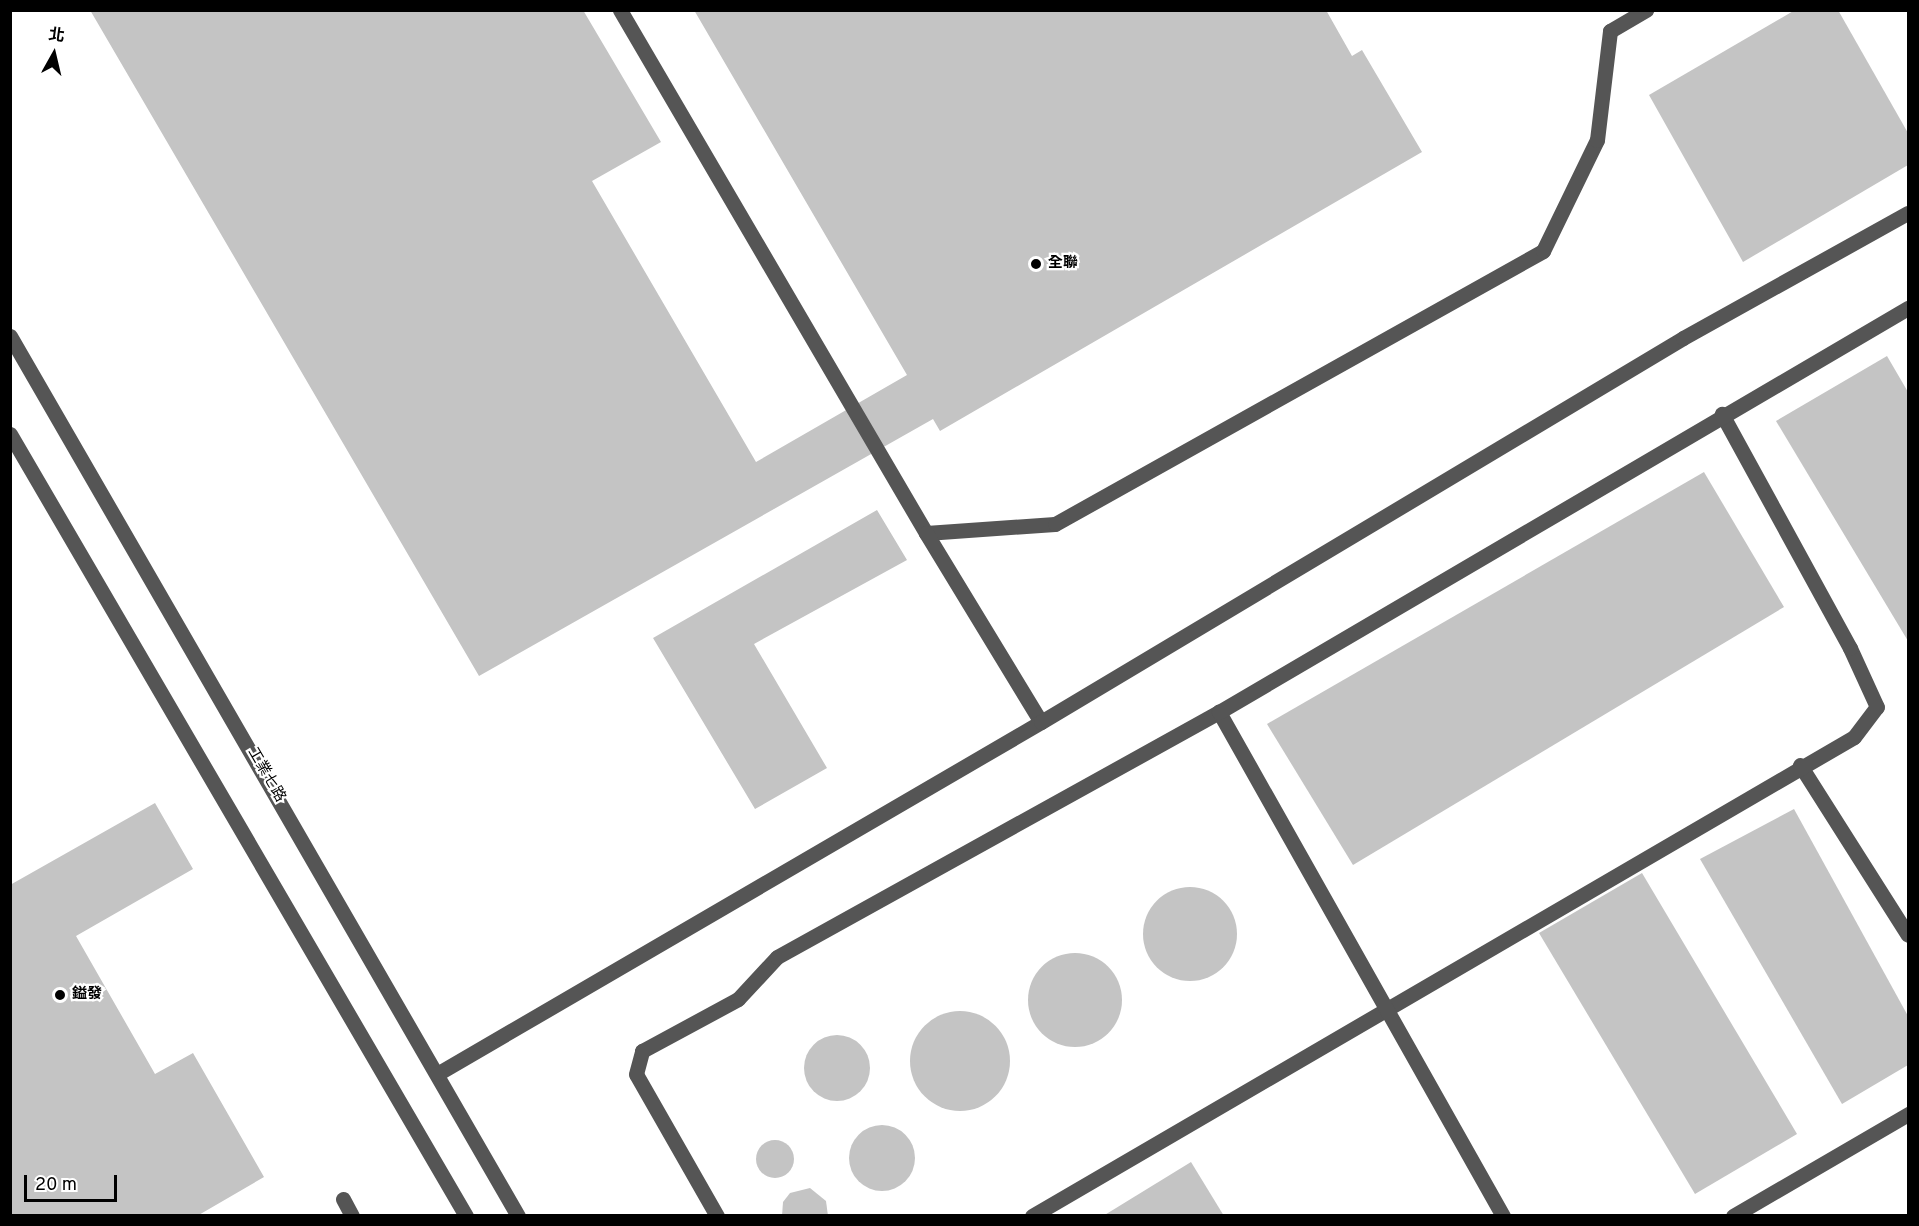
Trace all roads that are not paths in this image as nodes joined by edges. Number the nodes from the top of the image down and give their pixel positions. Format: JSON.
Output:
{"nodes":[{"id":1,"x":620,"y":10,"type":"edge"},
{"id":2,"x":1646,"y":10,"type":"edge"},
{"id":3,"x":1908,"y":213,"type":"edge"},
{"id":4,"x":1908,"y":308,"type":"edge"},
{"id":5,"x":10,"y":336,"type":"edge"},
{"id":6,"x":1722,"y":414,"type":"junction"},
{"id":7,"x":10,"y":434,"type":"edge"},
{"id":8,"x":926,"y":533,"type":"junction"},
{"id":9,"x":1219,"y":712,"type":"junction"},
{"id":10,"x":1041,"y":722,"type":"junction"},
{"id":11,"x":1800,"y":765,"type":"junction"},
{"id":12,"x":1908,"y":935,"type":"edge"},
{"id":13,"x":1388,"y":1010,"type":"junction"},
{"id":14,"x":437,"y":1074,"type":"junction"},
{"id":15,"x":1908,"y":1114,"type":"edge"},
{"id":16,"x":343,"y":1198,"type":"dead end"},
{"id":17,"x":352,"y":1215,"type":"edge"},
{"id":18,"x":466,"y":1215,"type":"edge"},
{"id":19,"x":518,"y":1215,"type":"edge"},
{"id":20,"x":717,"y":1215,"type":"edge"},
{"id":21,"x":1032,"y":1215,"type":"edge"},
{"id":22,"x":1503,"y":1215,"type":"edge"},
{"id":23,"x":1733,"y":1215,"type":"edge"}],
"edges":[{"from":1,"to":8,"type":"street"},
{"from":2,"to":8,"type":"street"},
{"from":3,"to":10,"type":"street"},
{"from":4,"to":6,"type":"street"},
{"from":5,"to":14,"type":"street","name":"工業七路"},
{"from":6,"to":9,"type":"street"},
{"from":6,"to":11,"type":"street"},
{"from":7,"to":18,"type":"street"},
{"from":8,"to":10,"type":"street"},
{"from":9,"to":13,"type":"street"},
{"from":9,"to":20,"type":"street"},
{"from":10,"to":14,"type":"street"},
{"from":11,"to":12,"type":"street"},
{"from":11,"to":13,"type":"street"},
{"from":13,"to":21,"type":"street"},
{"from":13,"to":22,"type":"street"},
{"from":14,"to":19,"type":"street","name":"工業七路"},
{"from":15,"to":23,"type":"street"},
{"from":16,"to":17,"type":"street"}]}
